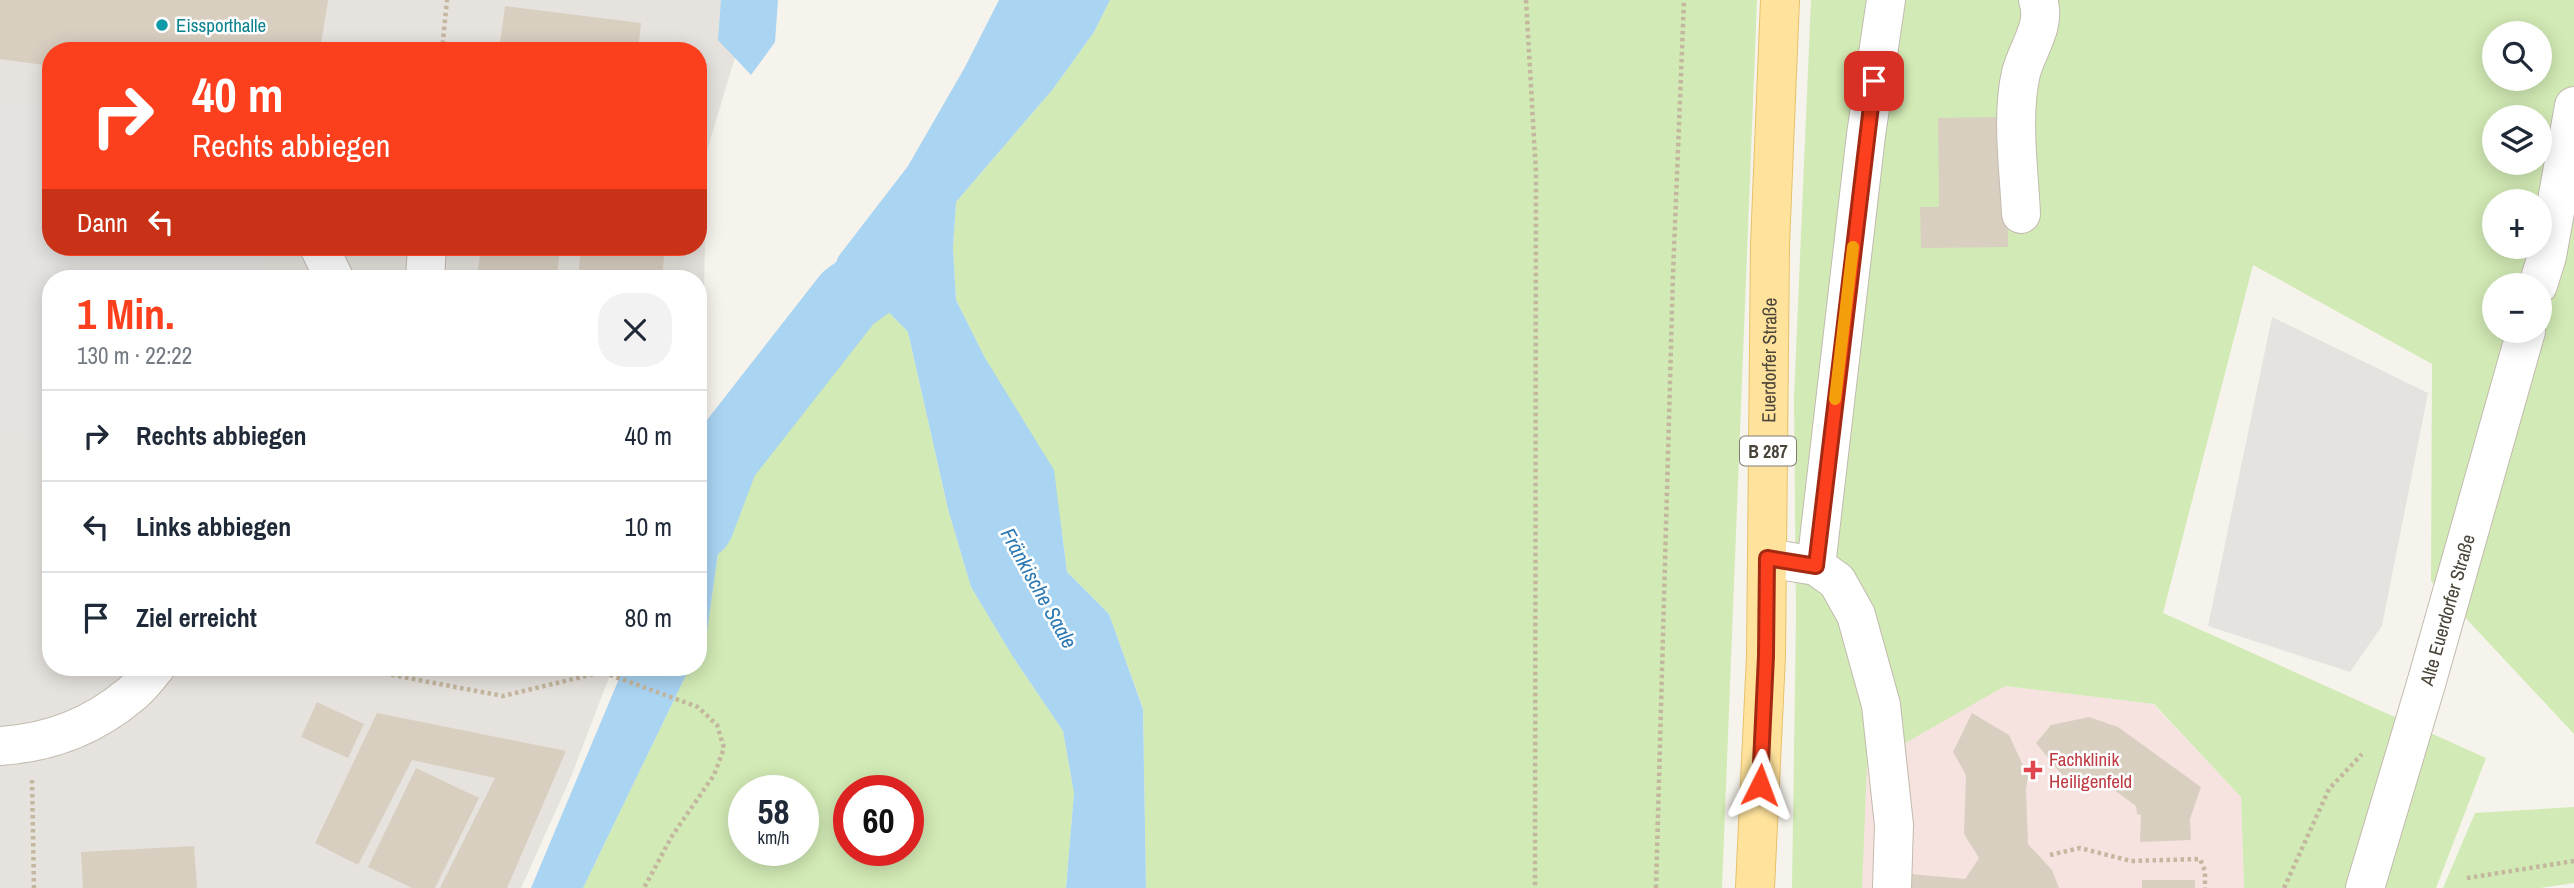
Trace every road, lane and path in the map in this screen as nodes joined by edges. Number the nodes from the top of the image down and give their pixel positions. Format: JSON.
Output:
{"nodes":[{"id":1,"x":447,"y":0,"type":"edge"},
{"id":2,"x":1526,"y":0,"type":"edge"},
{"id":3,"x":1684,"y":0,"type":"edge"},
{"id":4,"x":1780,"y":0,"type":"edge"},
{"id":5,"x":1886,"y":0,"type":"edge"},
{"id":6,"x":2038,"y":0,"type":"edge"},
{"id":7,"x":443,"y":42,"type":"edge"},
{"id":8,"x":2574,"y":106,"type":"edge"},
{"id":9,"x":2021,"y":214,"type":"dead end"},
{"id":10,"x":2542,"y":273,"type":"edge"},
{"id":11,"x":2523,"y":343,"type":"edge"},
{"id":12,"x":1767,"y":558,"type":"junction"},
{"id":13,"x":1816,"y":566,"type":"junction"},
{"id":14,"x":148,"y":676,"type":"edge"},
{"id":15,"x":397,"y":676,"type":"edge"},
{"id":16,"x":586,"y":676,"type":"edge"},
{"id":17,"x":613,"y":676,"type":"edge"},
{"id":18,"x":16,"y":745,"type":"edge"},
{"id":19,"x":2364,"y":751,"type":"dead end"},
{"id":20,"x":2050,"y":855,"type":"dead end"},
{"id":21,"x":2574,"y":861,"type":"edge"},
{"id":22,"x":2467,"y":878,"type":"dead end"},
{"id":23,"x":34,"y":888,"type":"edge"},
{"id":24,"x":644,"y":888,"type":"edge"},
{"id":25,"x":1535,"y":888,"type":"edge"},
{"id":26,"x":1656,"y":888,"type":"edge"},
{"id":27,"x":1755,"y":888,"type":"edge"},
{"id":28,"x":1892,"y":888,"type":"edge"},
{"id":29,"x":2205,"y":888,"type":"edge"},
{"id":30,"x":2284,"y":888,"type":"edge"},
{"id":31,"x":2365,"y":888,"type":"edge"}],
"edges":[{"from":1,"to":7,"type":"path"},
{"from":2,"to":25,"type":"path"},
{"from":3,"to":26,"type":"path"},
{"from":4,"to":12,"type":"main road","name":"Euerdorfer Straße","number":"B 287"},
{"from":5,"to":13,"type":"street"},
{"from":6,"to":9,"type":"street"},
{"from":8,"to":10,"type":"street"},
{"from":11,"to":31,"type":"street","name":"Alte Euerdorfer Straße"},
{"from":12,"to":13,"type":"street"},
{"from":12,"to":27,"type":"main road","name":"Euerdorfer Straße","number":"B 287"},
{"from":13,"to":28,"type":"street"},
{"from":14,"to":18,"type":"street"},
{"from":15,"to":16,"type":"path"},
{"from":17,"to":24,"type":"path"},
{"from":18,"to":23,"type":"path"},
{"from":19,"to":30,"type":"path"},
{"from":20,"to":29,"type":"path"},
{"from":21,"to":22,"type":"path"}]}
